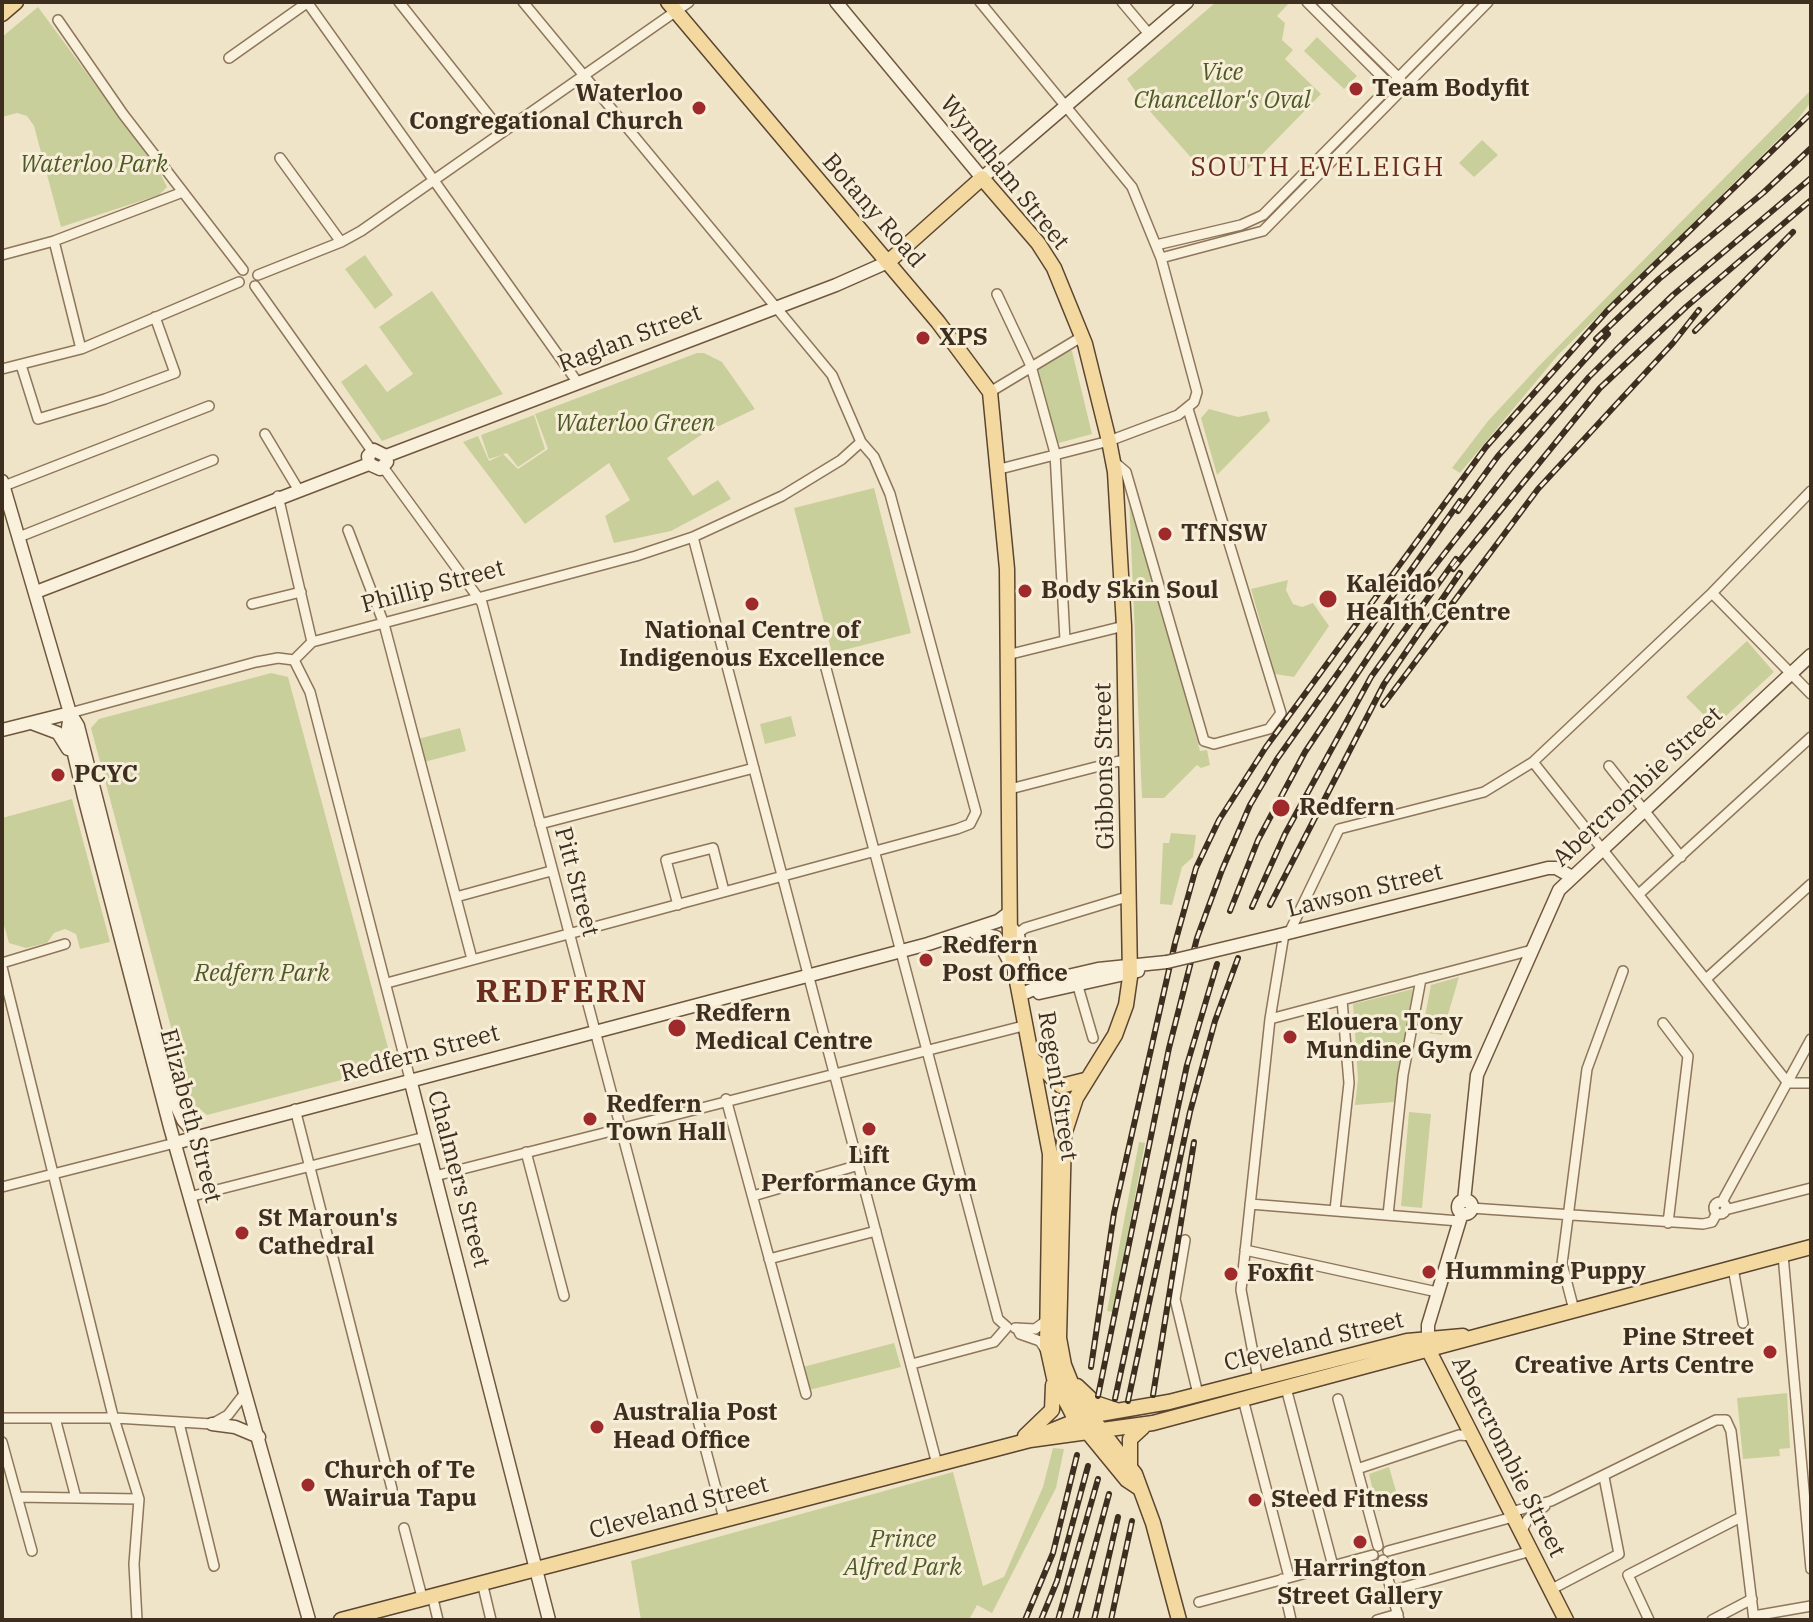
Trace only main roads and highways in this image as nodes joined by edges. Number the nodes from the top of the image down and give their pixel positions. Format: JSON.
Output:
{"nodes":[{"id":1,"x":16,"y":2,"type":"edge"},
{"id":2,"x":672,"y":7,"type":"edge"},
{"id":3,"x":2,"y":14,"type":"edge"},
{"id":4,"x":888,"y":262,"type":"junction"},
{"id":5,"x":1109,"y":441,"type":"joint"},
{"id":6,"x":1000,"y":469,"type":"joint"},
{"id":7,"x":1033,"y":1059,"type":"junction"},
{"id":8,"x":1086,"y":1080,"type":"junction"},
{"id":9,"x":1811,"y":1247,"type":"edge"},
{"id":10,"x":1429,"y":1344,"type":"junction"},
{"id":11,"x":1389,"y":1345,"type":"joint"},
{"id":12,"x":1054,"y":1362,"type":"junction"},
{"id":13,"x":1126,"y":1410,"type":"junction"},
{"id":14,"x":1082,"y":1417,"type":"junction"},
{"id":15,"x":1151,"y":1423,"type":"junction"},
{"id":16,"x":1095,"y":1433,"type":"junction"},
{"id":17,"x":1030,"y":1440,"type":"junction"},
{"id":18,"x":1009,"y":1445,"type":"junction"},
{"id":19,"x":1130,"y":1466,"type":"junction"},
{"id":20,"x":1139,"y":1488,"type":"junction"},
{"id":21,"x":341,"y":1620,"type":"edge"},
{"id":22,"x":1179,"y":1620,"type":"edge"},
{"id":23,"x":1566,"y":1620,"type":"edge"}],
"edges":[{"from":1,"to":3,"type":"main road"},
{"from":2,"to":4,"type":"main road","name":"Botany Road"},
{"from":4,"to":5,"type":"main road","name":"Wyndham Street"},
{"from":4,"to":6,"type":"main road","name":"Botany Road"},
{"from":5,"to":8,"type":"main road","name":"Gibbons Street"},
{"from":6,"to":7,"type":"main road","name":"Regent Street"},
{"from":7,"to":8,"type":"main road"},
{"from":7,"to":12,"type":"main road","name":"Regent Street"},
{"from":8,"to":12,"type":"main road","name":"Regent Street"},
{"from":9,"to":10,"type":"main road","name":"Cleveland Street"},
{"from":10,"to":11,"type":"main road","name":"Abercrombie Street"},
{"from":10,"to":15,"type":"main road","name":"Cleveland Street"},
{"from":10,"to":23,"type":"main road","name":"Abercrombie Street"},
{"from":11,"to":13,"type":"main road","name":"Cleveland Street"},
{"from":12,"to":13,"type":"main road"},
{"from":12,"to":14,"type":"main road","name":"Regent Street"},
{"from":12,"to":18,"type":"main road"},
{"from":13,"to":14,"type":"main road","name":"Cleveland Street"},
{"from":14,"to":16,"type":"main road","name":"Regent Street"},
{"from":14,"to":17,"type":"main road","name":"Cleveland Street"},
{"from":15,"to":16,"type":"main road","name":"Cleveland Street"},
{"from":15,"to":19,"type":"main road"},
{"from":16,"to":17,"type":"main road","name":"Cleveland Street"},
{"from":16,"to":19,"type":"main road","name":"Regent Street"},
{"from":16,"to":20,"type":"main road","name":"Regent Street"},
{"from":17,"to":18,"type":"main road","name":"Cleveland Street"},
{"from":18,"to":21,"type":"main road","name":"Cleveland Street"},
{"from":19,"to":20,"type":"main road","name":"Regent Street"},
{"from":20,"to":22,"type":"main road","name":"Regent Street"}]}
